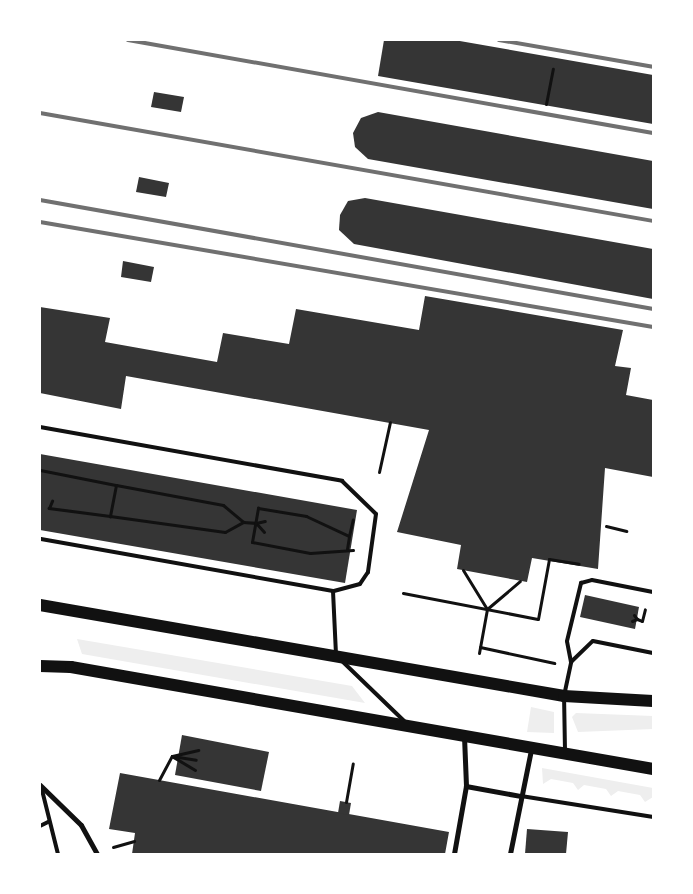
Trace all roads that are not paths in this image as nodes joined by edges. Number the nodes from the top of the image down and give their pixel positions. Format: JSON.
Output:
{"nodes":[{"id":1,"x":40,"y":427,"type":"edge"},
{"id":2,"x":40,"y":539,"type":"edge"},
{"id":3,"x":334,"y":591,"type":"junction"},
{"id":4,"x":653,"y":592,"type":"edge"},
{"id":5,"x":40,"y":605,"type":"edge"},
{"id":6,"x":58,"y":609,"type":"junction"},
{"id":7,"x":40,"y":614,"type":"edge"},
{"id":8,"x":653,"y":653,"type":"edge"},
{"id":9,"x":336,"y":656,"type":"junction"},
{"id":10,"x":572,"y":662,"type":"junction"},
{"id":11,"x":40,"y":666,"type":"edge"},
{"id":12,"x":564,"y":696,"type":"junction"},
{"id":13,"x":653,"y":701,"type":"edge"},
{"id":14,"x":410,"y":726,"type":"junction"},
{"id":15,"x":464,"y":736,"type":"junction"},
{"id":16,"x":532,"y":748,"type":"junction"},
{"id":17,"x":565,"y":754,"type":"junction"},
{"id":18,"x":653,"y":769,"type":"edge"},
{"id":19,"x":466,"y":786,"type":"junction"},
{"id":20,"x":41,"y":787,"type":"edge"},
{"id":21,"x":521,"y":796,"type":"junction"},
{"id":22,"x":653,"y":817,"type":"edge"},
{"id":23,"x":48,"y":822,"type":"junction"},
{"id":24,"x":40,"y":826,"type":"edge"},
{"id":25,"x":58,"y":854,"type":"edge"},
{"id":26,"x":98,"y":854,"type":"edge"},
{"id":27,"x":454,"y":854,"type":"edge"},
{"id":28,"x":510,"y":854,"type":"edge"}],
"edges":[{"from":1,"to":3,"type":"lane"},
{"from":2,"to":3,"type":"lane"},
{"from":3,"to":9,"type":"lane"},
{"from":4,"to":10,"type":"lane"},
{"from":5,"to":6,"type":"main road"},
{"from":6,"to":7,"type":"main road"},
{"from":6,"to":9,"type":"main road"},
{"from":8,"to":10,"type":"lane"},
{"from":9,"to":12,"type":"main road"},
{"from":9,"to":14,"type":"lane"},
{"from":10,"to":12,"type":"lane"},
{"from":11,"to":14,"type":"main road"},
{"from":12,"to":13,"type":"main road"},
{"from":12,"to":17,"type":"lane"},
{"from":14,"to":15,"type":"main road"},
{"from":15,"to":16,"type":"main road"},
{"from":15,"to":19,"type":"street"},
{"from":16,"to":17,"type":"main road"},
{"from":16,"to":21,"type":"street"},
{"from":17,"to":18,"type":"main road"},
{"from":19,"to":21,"type":"street"},
{"from":19,"to":27,"type":"street"},
{"from":20,"to":23,"type":"lane"},
{"from":20,"to":26,"type":"street"},
{"from":21,"to":22,"type":"lane"},
{"from":21,"to":28,"type":"street"},
{"from":23,"to":24,"type":"lane"},
{"from":23,"to":25,"type":"lane"}]}
